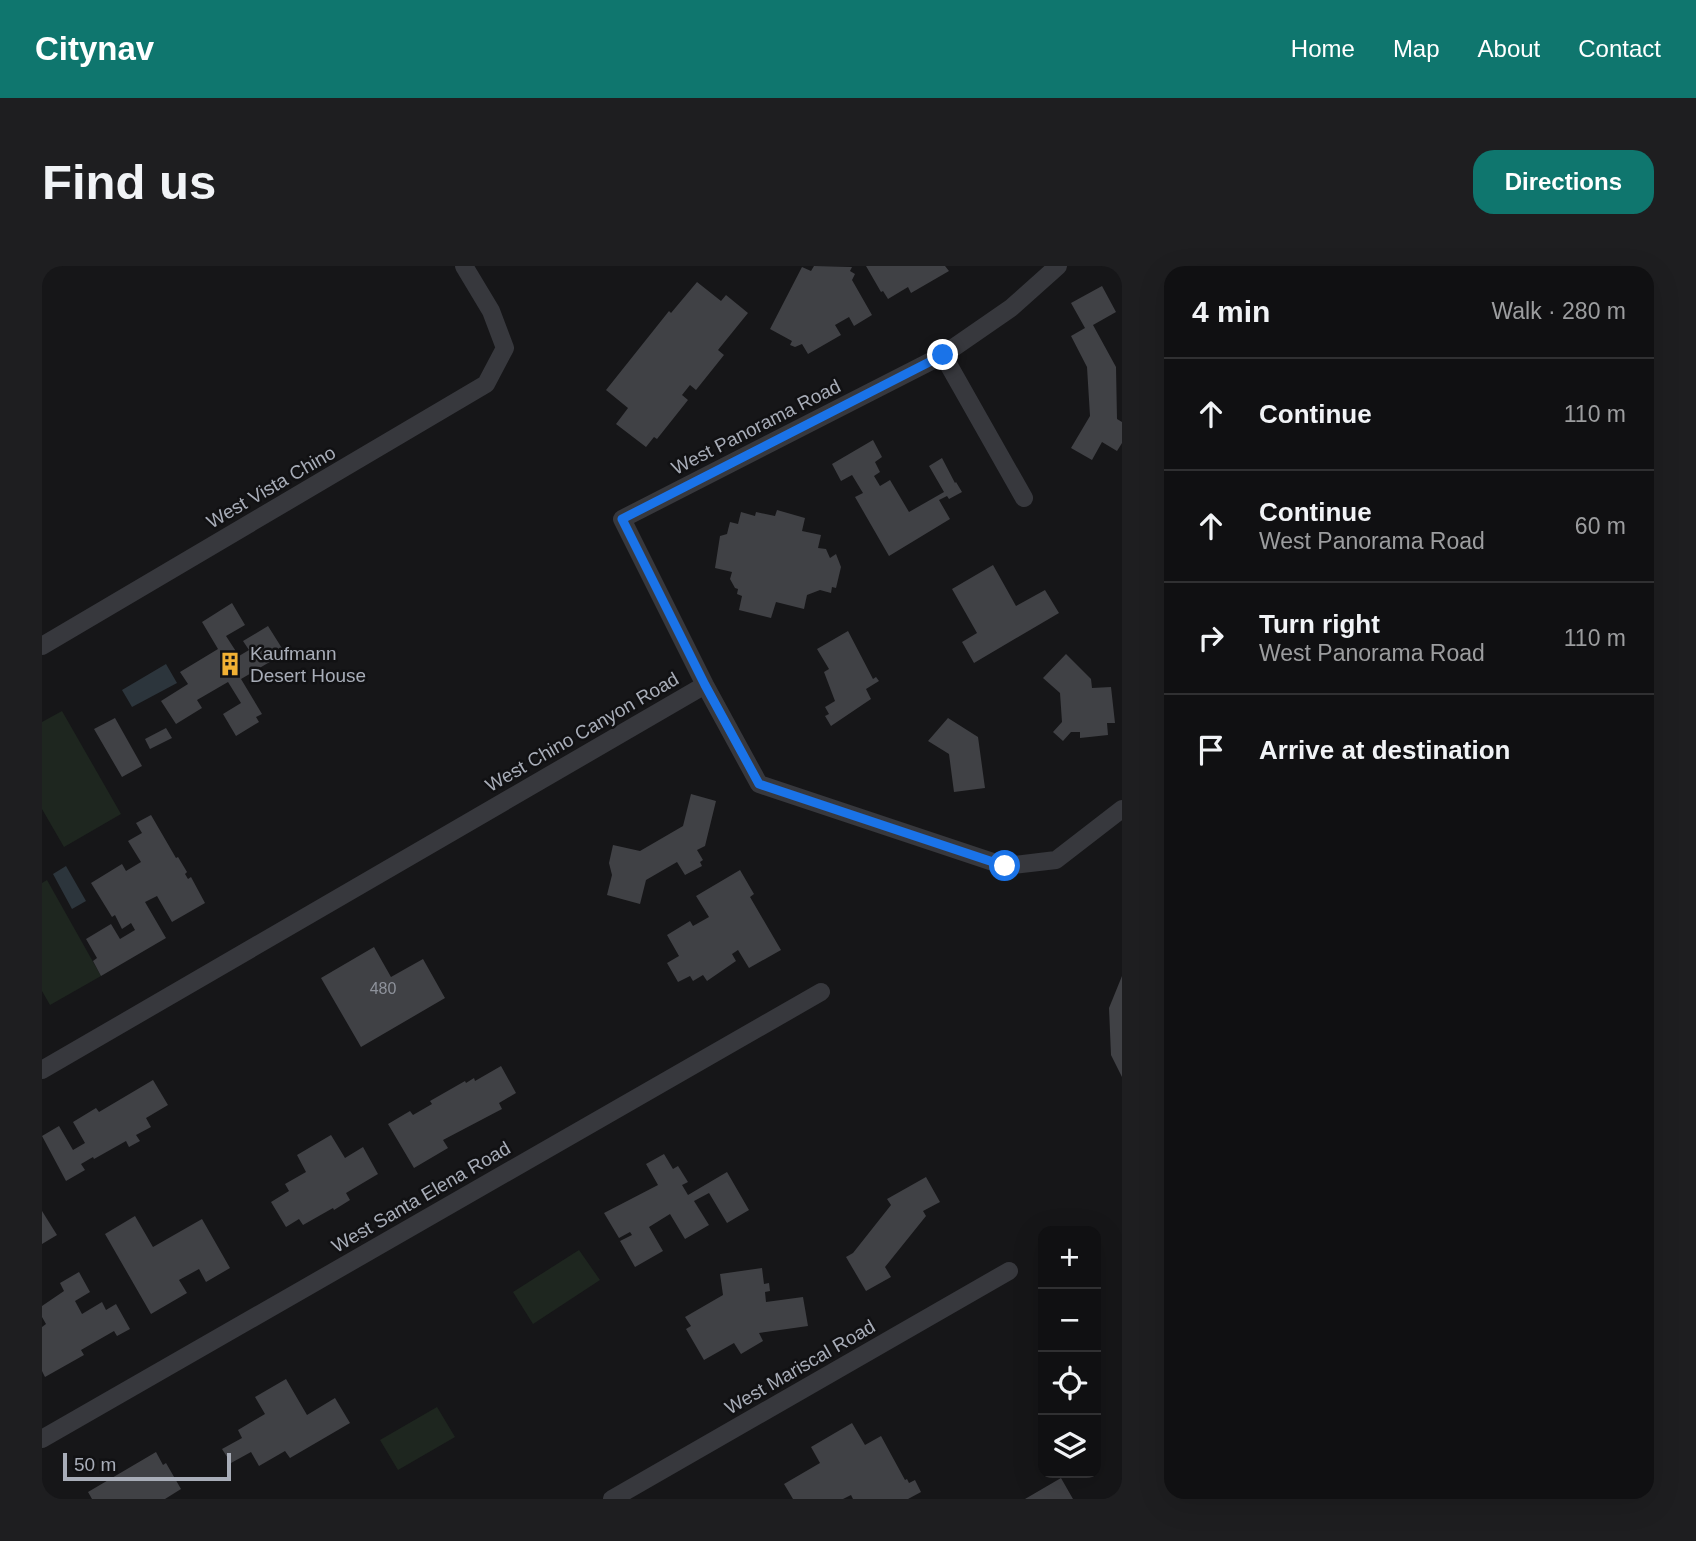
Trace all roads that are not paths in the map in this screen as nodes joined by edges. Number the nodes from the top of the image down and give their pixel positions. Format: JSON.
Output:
{"nodes":[{"id":1,"x":464,"y":266,"type":"edge"},
{"id":2,"x":1058,"y":266,"type":"edge"},
{"id":3,"x":943,"y":355,"type":"junction"},
{"id":4,"x":1024,"y":498,"type":"dead end"},
{"id":5,"x":42,"y":646,"type":"edge"},
{"id":6,"x":705,"y":685,"type":"junction"},
{"id":7,"x":1122,"y":808,"type":"edge"},
{"id":8,"x":821,"y":992,"type":"dead end"},
{"id":9,"x":42,"y":1070,"type":"edge"},
{"id":10,"x":1009,"y":1271,"type":"dead end"},
{"id":11,"x":42,"y":1439,"type":"edge"},
{"id":12,"x":612,"y":1499,"type":"edge"}],
"edges":[{"from":1,"to":5,"type":"street","name":"West Vista Chino"},
{"from":2,"to":3,"type":"street","name":"West Panorama Road"},
{"from":3,"to":4,"type":"street"},
{"from":3,"to":6,"type":"street","name":"West Panorama Road"},
{"from":6,"to":7,"type":"street","name":"West Chino Canyon Road"},
{"from":6,"to":9,"type":"street","name":"West Chino Canyon Road"},
{"from":8,"to":11,"type":"street","name":"West Santa Elena Road"},
{"from":10,"to":12,"type":"street","name":"West Mariscal Road"}]}
